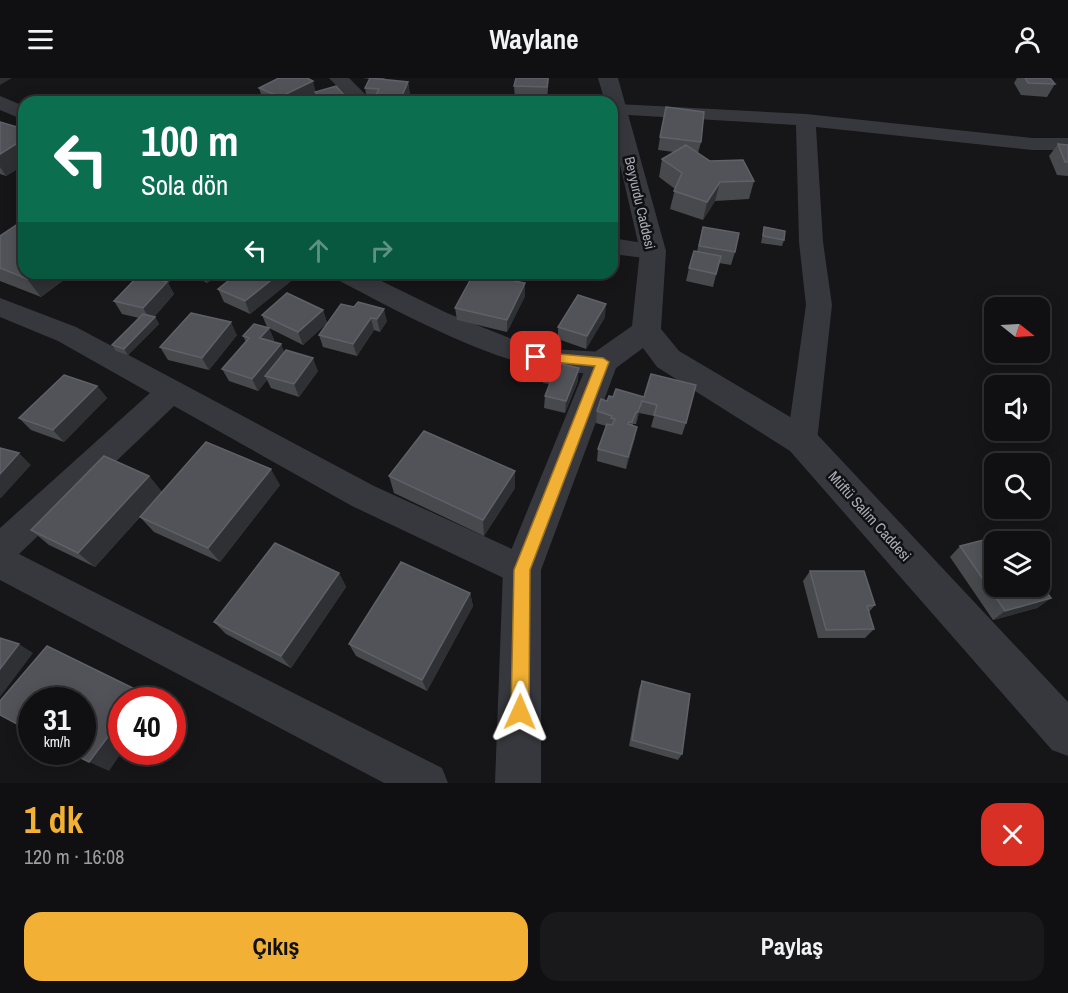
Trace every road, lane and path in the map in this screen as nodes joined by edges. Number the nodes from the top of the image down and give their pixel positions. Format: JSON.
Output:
{"nodes":[{"id":1,"x":338,"y":78,"type":"edge"},
{"id":2,"x":608,"y":78,"type":"edge"},
{"id":3,"x":357,"y":96,"type":"edge"},
{"id":4,"x":614,"y":96,"type":"edge"},
{"id":5,"x":0,"y":102,"type":"edge"},
{"id":6,"x":618,"y":110,"type":"joint"},
{"id":7,"x":18,"y":111,"type":"edge"},
{"id":8,"x":806,"y":120,"type":"junction"},
{"id":9,"x":1068,"y":144,"type":"edge"},
{"id":10,"x":618,"y":247,"type":"edge"},
{"id":11,"x":653,"y":250,"type":"junction"},
{"id":12,"x":357,"y":279,"type":"edge"},
{"id":13,"x":0,"y":307,"type":"edge"},
{"id":14,"x":646,"y":331,"type":"junction"},
{"id":15,"x":668,"y":359,"type":"junction"},
{"id":16,"x":603,"y":362,"type":"junction"},
{"id":17,"x":171,"y":391,"type":"junction"},
{"id":18,"x":802,"y":441,"type":"junction"},
{"id":19,"x":2,"y":549,"type":"edge"},
{"id":20,"x":522,"y":570,"type":"junction"},
{"id":21,"x":1068,"y":734,"type":"edge"},
{"id":22,"x":428,"y":783,"type":"edge"},
{"id":23,"x":518,"y":783,"type":"edge"}],
"edges":[{"from":1,"to":3,"type":"street"},
{"from":2,"to":4,"type":"street","name":"Beyyurdu Caddesi"},
{"from":5,"to":7,"type":"street"},
{"from":6,"to":8,"type":"street"},
{"from":6,"to":11,"type":"street","name":"Beyyurdu Caddesi"},
{"from":8,"to":9,"type":"street"},
{"from":8,"to":18,"type":"street"},
{"from":10,"to":11,"type":"street"},
{"from":11,"to":14,"type":"street","name":"Beyyurdu Caddesi"},
{"from":12,"to":16,"type":"street"},
{"from":13,"to":17,"type":"street"},
{"from":14,"to":15,"type":"street","name":"Müftü Salim Caddesi"},
{"from":14,"to":16,"type":"street"},
{"from":15,"to":16,"type":"street"},
{"from":15,"to":18,"type":"street","name":"Müftü Salim Caddesi"},
{"from":16,"to":20,"type":"street"},
{"from":17,"to":19,"type":"street"},
{"from":17,"to":20,"type":"street"},
{"from":18,"to":21,"type":"street","name":"Müftü Salim Caddesi"},
{"from":19,"to":22,"type":"street"},
{"from":20,"to":23,"type":"street"}]}
